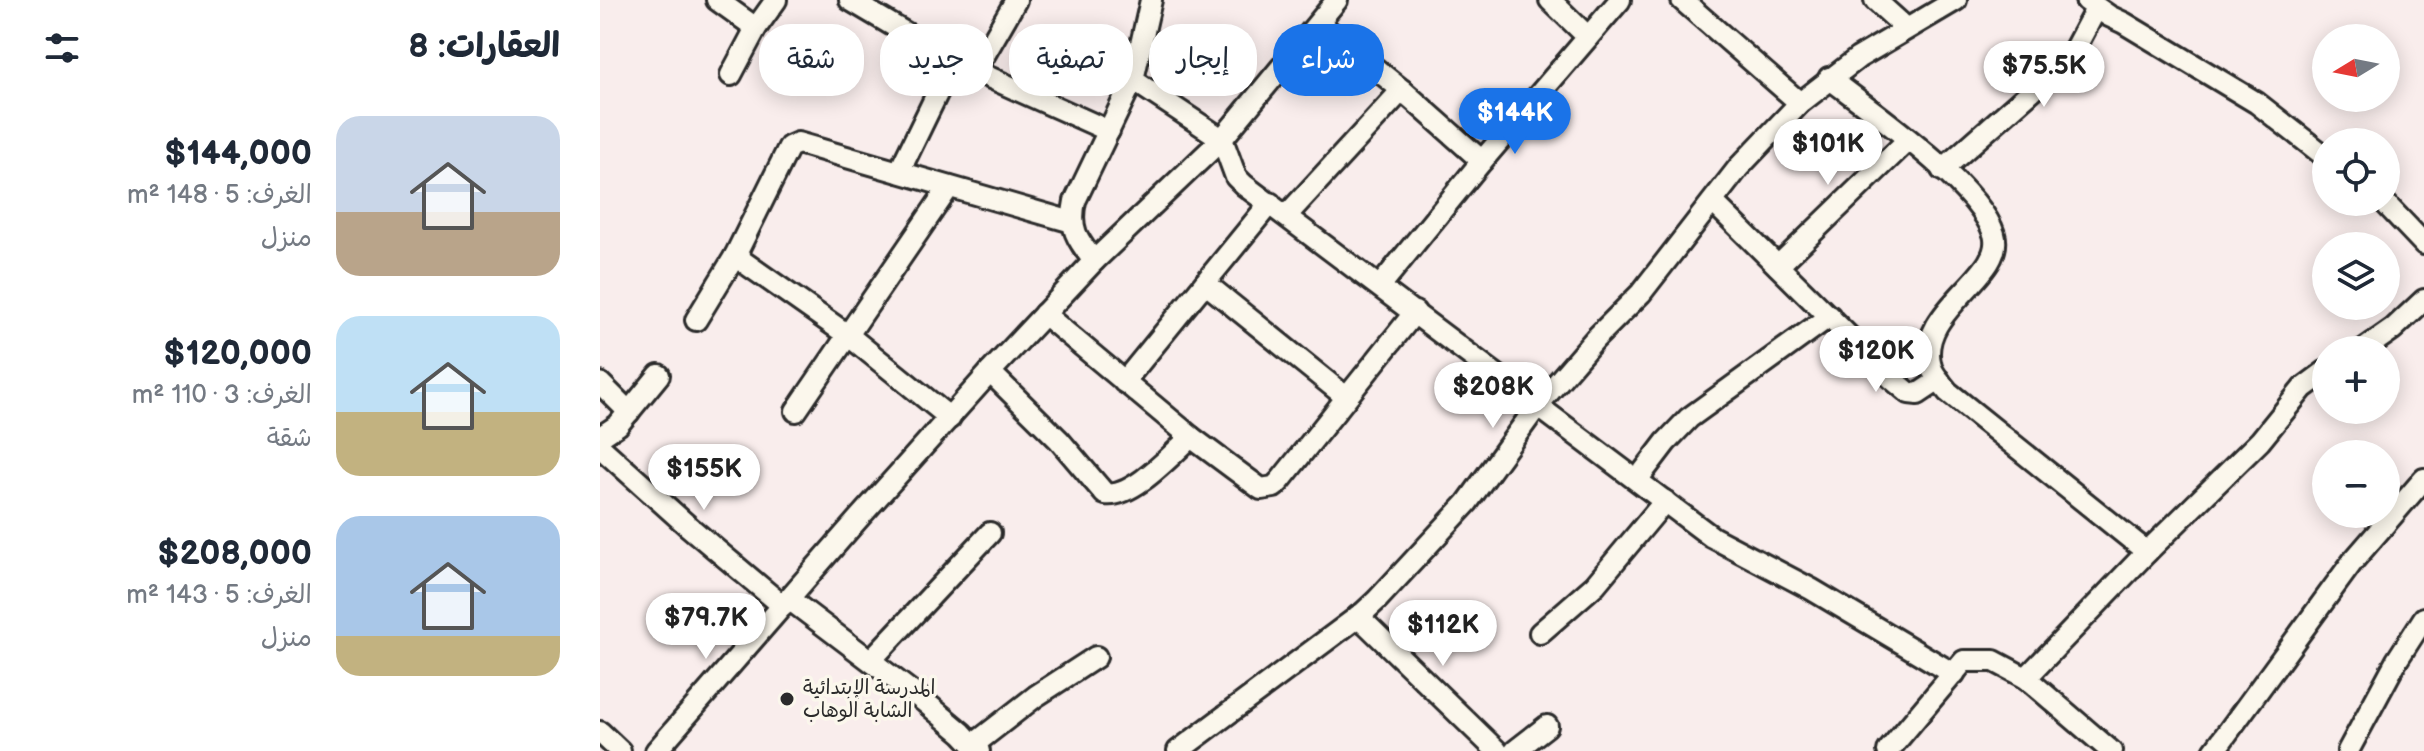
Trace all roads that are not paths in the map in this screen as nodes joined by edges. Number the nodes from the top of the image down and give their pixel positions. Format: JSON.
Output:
{"nodes":[{"id":1,"x":717,"y":0,"type":"edge"},
{"id":2,"x":776,"y":0,"type":"edge"},
{"id":3,"x":850,"y":0,"type":"edge"},
{"id":4,"x":1016,"y":0,"type":"edge"},
{"id":5,"x":1151,"y":0,"type":"edge"},
{"id":6,"x":1337,"y":0,"type":"edge"},
{"id":7,"x":1550,"y":0,"type":"edge"},
{"id":8,"x":1620,"y":0,"type":"edge"},
{"id":9,"x":1682,"y":0,"type":"edge"},
{"id":10,"x":1875,"y":0,"type":"edge"},
{"id":11,"x":1956,"y":0,"type":"edge"},
{"id":12,"x":2091,"y":4,"type":"edge"},
{"id":13,"x":1319,"y":23,"type":"junction"},
{"id":14,"x":891,"y":24,"type":"edge"},
{"id":15,"x":756,"y":28,"type":"junction"},
{"id":16,"x":1906,"y":28,"type":"junction"},
{"id":17,"x":1588,"y":37,"type":"junction"},
{"id":18,"x":993,"y":40,"type":"edge"},
{"id":19,"x":731,"y":75,"type":"dead end"},
{"id":20,"x":1829,"y":78,"type":"junction"},
{"id":21,"x":993,"y":79,"type":"edge"},
{"id":22,"x":1133,"y":80,"type":"joint"},
{"id":23,"x":1402,"y":90,"type":"junction"},
{"id":24,"x":936,"y":96,"type":"edge"},
{"id":25,"x":1125,"y":96,"type":"edge"},
{"id":26,"x":1800,"y":103,"type":"junction"},
{"id":27,"x":1109,"y":131,"type":"junction"},
{"id":28,"x":1222,"y":139,"type":"junction"},
{"id":29,"x":1908,"y":140,"type":"junction"},
{"id":30,"x":2312,"y":146,"type":"edge"},
{"id":31,"x":1482,"y":161,"type":"junction"},
{"id":32,"x":1942,"y":170,"type":"junction"},
{"id":33,"x":899,"y":172,"type":"junction"},
{"id":34,"x":949,"y":187,"type":"junction"},
{"id":35,"x":1713,"y":202,"type":"junction"},
{"id":36,"x":1270,"y":203,"type":"junction"},
{"id":37,"x":1287,"y":215,"type":"junction"},
{"id":38,"x":2397,"y":216,"type":"edge"},
{"id":39,"x":1072,"y":222,"type":"junction"},
{"id":40,"x":2424,"y":244,"type":"edge"},
{"id":41,"x":735,"y":256,"type":"junction"},
{"id":42,"x":1094,"y":261,"type":"junction"},
{"id":43,"x":1778,"y":266,"type":"junction"},
{"id":44,"x":1205,"y":283,"type":"junction"},
{"id":45,"x":1380,"y":286,"type":"junction"},
{"id":46,"x":2424,"y":300,"type":"edge"},
{"id":47,"x":1415,"y":312,"type":"junction"},
{"id":48,"x":1044,"y":314,"type":"junction"},
{"id":49,"x":1830,"y":316,"type":"junction"},
{"id":50,"x":696,"y":320,"type":"dead end"},
{"id":51,"x":849,"y":336,"type":"junction"},
{"id":52,"x":2383,"y":336,"type":"edge"},
{"id":53,"x":990,"y":372,"type":"junction"},
{"id":54,"x":659,"y":375,"type":"dead end"},
{"id":55,"x":1939,"y":380,"type":"junction"},
{"id":56,"x":2312,"y":381,"type":"edge"},
{"id":57,"x":1124,"y":382,"type":"junction"},
{"id":58,"x":600,"y":383,"type":"edge"},
{"id":59,"x":1346,"y":397,"type":"junction"},
{"id":60,"x":1538,"y":405,"type":"junction"},
{"id":61,"x":796,"y":411,"type":"dead end"},
{"id":62,"x":629,"y":412,"type":"junction"},
{"id":63,"x":950,"y":418,"type":"junction"},
{"id":64,"x":600,"y":437,"type":"edge"},
{"id":65,"x":1191,"y":437,"type":"junction"},
{"id":66,"x":600,"y":447,"type":"edge"},
{"id":67,"x":2424,"y":479,"type":"edge"},
{"id":68,"x":1637,"y":480,"type":"junction"},
{"id":69,"x":1665,"y":501,"type":"junction"},
{"id":70,"x":990,"y":533,"type":"dead end"},
{"id":71,"x":2147,"y":552,"type":"junction"},
{"id":72,"x":786,"y":603,"type":"junction"},
{"id":73,"x":1358,"y":616,"type":"junction"},
{"id":74,"x":2424,"y":618,"type":"edge"},
{"id":75,"x":1540,"y":633,"type":"dead end"},
{"id":76,"x":1096,"y":657,"type":"dead end"},
{"id":77,"x":871,"y":660,"type":"junction"},
{"id":78,"x":1954,"y":674,"type":"junction"},
{"id":79,"x":2026,"y":678,"type":"junction"},
{"id":80,"x":1547,"y":726,"type":"dead end"},
{"id":81,"x":600,"y":732,"type":"edge"},
{"id":82,"x":976,"y":748,"type":"edge"},
{"id":83,"x":620,"y":751,"type":"edge"},
{"id":84,"x":656,"y":751,"type":"edge"},
{"id":85,"x":1178,"y":751,"type":"edge"},
{"id":86,"x":1497,"y":751,"type":"edge"},
{"id":87,"x":1515,"y":751,"type":"edge"},
{"id":88,"x":1888,"y":751,"type":"edge"},
{"id":89,"x":2111,"y":751,"type":"edge"},
{"id":90,"x":2214,"y":751,"type":"edge"},
{"id":91,"x":2348,"y":751,"type":"edge"}],
"edges":[{"from":1,"to":15,"type":"street"},
{"from":2,"to":15,"type":"street"},
{"from":3,"to":14,"type":"street"},
{"from":4,"to":18,"type":"street"},
{"from":5,"to":22,"type":"street"},
{"from":6,"to":13,"type":"street"},
{"from":7,"to":17,"type":"street"},
{"from":8,"to":17,"type":"street"},
{"from":9,"to":26,"type":"street"},
{"from":10,"to":16,"type":"street"},
{"from":11,"to":16,"type":"street"},
{"from":12,"to":30,"type":"street"},
{"from":12,"to":32,"type":"street"},
{"from":13,"to":23,"type":"street"},
{"from":13,"to":28,"type":"street"},
{"from":15,"to":19,"type":"street"},
{"from":16,"to":20,"type":"street"},
{"from":17,"to":31,"type":"street"},
{"from":20,"to":26,"type":"street"},
{"from":20,"to":29,"type":"street"},
{"from":21,"to":27,"type":"street"},
{"from":22,"to":28,"type":"street"},
{"from":23,"to":31,"type":"street"},
{"from":23,"to":37,"type":"street"},
{"from":24,"to":33,"type":"street"},
{"from":25,"to":27,"type":"street"},
{"from":26,"to":35,"type":"street"},
{"from":27,"to":39,"type":"street"},
{"from":28,"to":36,"type":"street"},
{"from":28,"to":42,"type":"street"},
{"from":29,"to":32,"type":"street"},
{"from":29,"to":43,"type":"street"},
{"from":31,"to":45,"type":"street"},
{"from":32,"to":55,"type":"street"},
{"from":33,"to":34,"type":"street"},
{"from":33,"to":41,"type":"street"},
{"from":34,"to":39,"type":"street"},
{"from":34,"to":51,"type":"street"},
{"from":35,"to":43,"type":"street"},
{"from":35,"to":60,"type":"street"},
{"from":36,"to":37,"type":"street"},
{"from":36,"to":44,"type":"street"},
{"from":37,"to":45,"type":"street"},
{"from":38,"to":40,"type":"street"},
{"from":39,"to":42,"type":"street"},
{"from":41,"to":50,"type":"street"},
{"from":41,"to":51,"type":"street"},
{"from":42,"to":48,"type":"street"},
{"from":43,"to":49,"type":"street"},
{"from":44,"to":57,"type":"street"},
{"from":44,"to":59,"type":"street"},
{"from":45,"to":47,"type":"street"},
{"from":46,"to":52,"type":"street"},
{"from":47,"to":59,"type":"street"},
{"from":47,"to":60,"type":"street"},
{"from":48,"to":53,"type":"street"},
{"from":48,"to":57,"type":"street"},
{"from":49,"to":55,"type":"street"},
{"from":49,"to":68,"type":"street"},
{"from":51,"to":61,"type":"street"},
{"from":51,"to":63,"type":"street"},
{"from":53,"to":63,"type":"street"},
{"from":53,"to":65,"type":"street"},
{"from":54,"to":62,"type":"street"},
{"from":55,"to":71,"type":"street"},
{"from":56,"to":71,"type":"street"},
{"from":57,"to":65,"type":"street"},
{"from":58,"to":62,"type":"street"},
{"from":59,"to":65,"type":"street"},
{"from":60,"to":68,"type":"street"},
{"from":60,"to":73,"type":"street"},
{"from":62,"to":64,"type":"street"},
{"from":63,"to":72,"type":"street"},
{"from":66,"to":72,"type":"street"},
{"from":67,"to":90,"type":"street"},
{"from":68,"to":69,"type":"street"},
{"from":69,"to":75,"type":"street"},
{"from":69,"to":78,"type":"street"},
{"from":70,"to":77,"type":"street"},
{"from":71,"to":79,"type":"street"},
{"from":72,"to":77,"type":"street"},
{"from":72,"to":84,"type":"street"},
{"from":73,"to":85,"type":"street"},
{"from":73,"to":86,"type":"street"},
{"from":74,"to":91,"type":"street"},
{"from":76,"to":82,"type":"street"},
{"from":77,"to":82,"type":"street"},
{"from":78,"to":79,"type":"street"},
{"from":78,"to":88,"type":"street"},
{"from":79,"to":89,"type":"street"},
{"from":80,"to":87,"type":"street"},
{"from":81,"to":83,"type":"street"}]}
